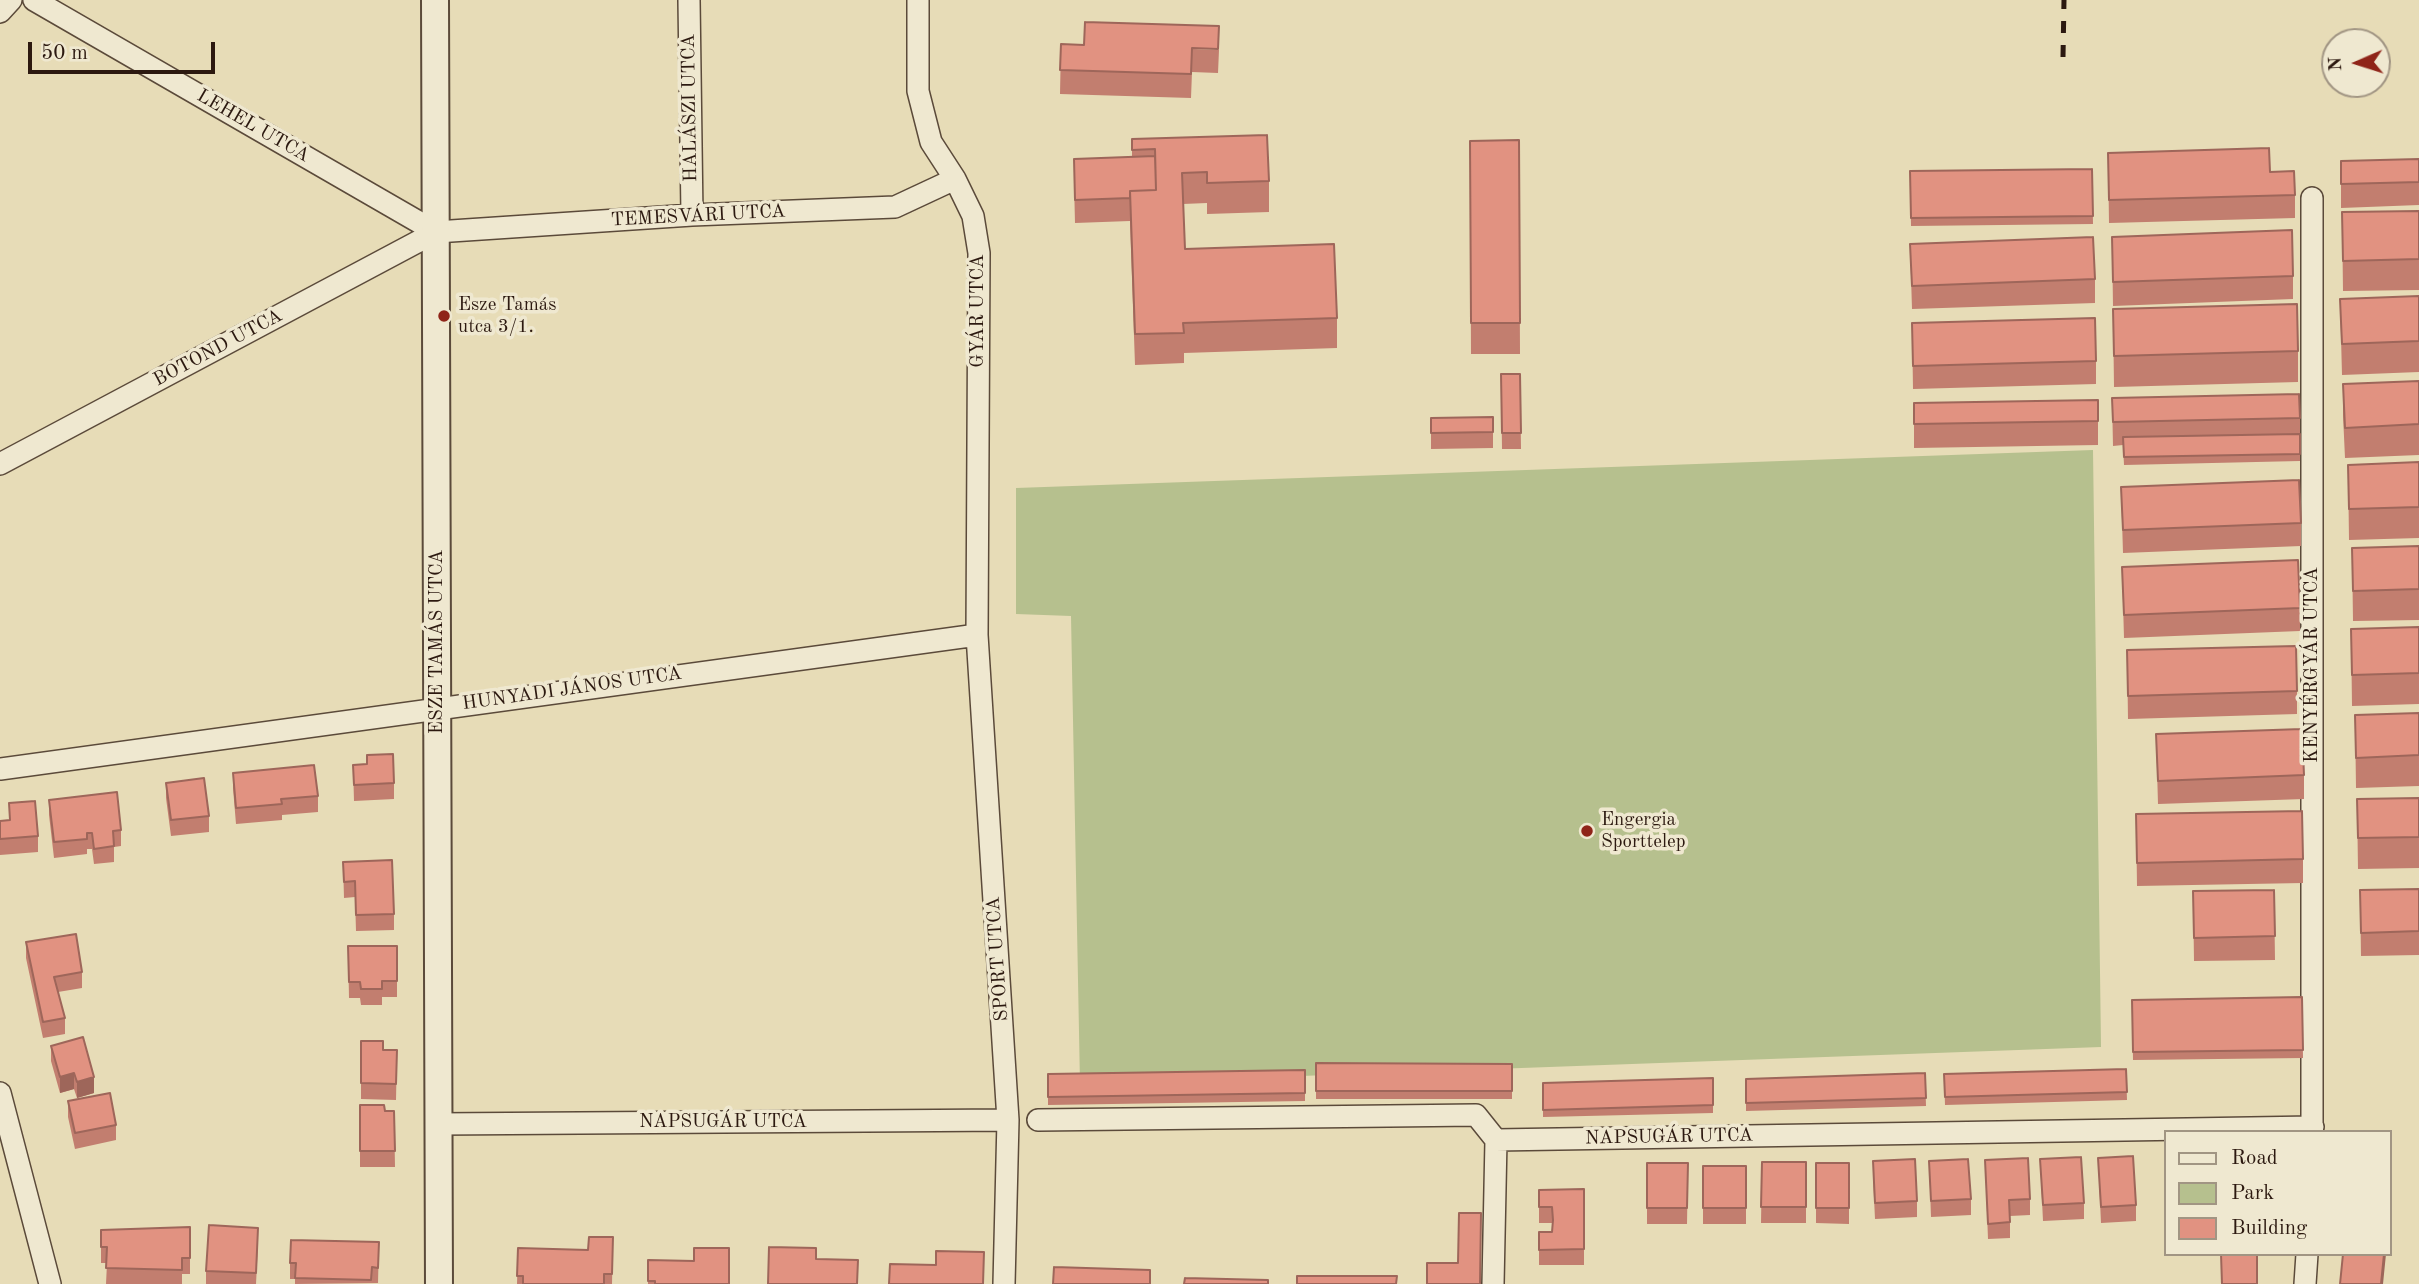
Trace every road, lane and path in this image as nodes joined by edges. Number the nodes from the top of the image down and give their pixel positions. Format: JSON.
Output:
{"nodes":[{"id":1,"x":11,"y":0,"type":"edge"},
{"id":2,"x":34,"y":0,"type":"edge"},
{"id":3,"x":435,"y":0,"type":"edge"},
{"id":4,"x":689,"y":0,"type":"edge"},
{"id":5,"x":918,"y":0,"type":"edge"},
{"id":6,"x":0,"y":12,"type":"edge"},
{"id":7,"x":955,"y":179,"type":"junction"},
{"id":8,"x":2312,"y":198,"type":"dead end"},
{"id":9,"x":692,"y":215,"type":"junction"},
{"id":10,"x":436,"y":232,"type":"junction"},
{"id":11,"x":0,"y":464,"type":"edge"},
{"id":12,"x":977,"y":635,"type":"junction"},
{"id":13,"x":438,"y":706,"type":"junction"},
{"id":14,"x":0,"y":769,"type":"edge"},
{"id":15,"x":0,"y":1094,"type":"edge"},
{"id":16,"x":1008,"y":1120,"type":"junction"},
{"id":17,"x":1038,"y":1120,"type":"dead end"},
{"id":18,"x":438,"y":1124,"type":"junction"},
{"id":19,"x":2313,"y":1130,"type":"edge"},
{"id":20,"x":2164,"y":1132,"type":"edge"},
{"id":21,"x":1496,"y":1140,"type":"junction"},
{"id":22,"x":2307,"y":1256,"type":"edge"},
{"id":23,"x":50,"y":1284,"type":"edge"},
{"id":24,"x":439,"y":1284,"type":"edge"},
{"id":25,"x":1004,"y":1284,"type":"edge"},
{"id":26,"x":1493,"y":1284,"type":"edge"},
{"id":27,"x":2305,"y":1284,"type":"edge"}],
"edges":[{"from":1,"to":6,"type":"street"},
{"from":2,"to":10,"type":"street","name":"LEHEL UTCA"},
{"from":3,"to":10,"type":"street","name":"ESZE TAMÁS UTCA"},
{"from":4,"to":9,"type":"street","name":"HALÁSZI UTCA"},
{"from":5,"to":7,"type":"street","name":"GYÁR UTCA"},
{"from":7,"to":9,"type":"street","name":"TEMESVÁRI UTCA"},
{"from":7,"to":12,"type":"street","name":"GYÁR UTCA"},
{"from":8,"to":19,"type":"street","name":"KENYÉRGYÁR UTCA"},
{"from":9,"to":10,"type":"street","name":"TEMESVÁRI UTCA"},
{"from":10,"to":11,"type":"street","name":"BOTOND UTCA"},
{"from":10,"to":13,"type":"street","name":"ESZE TAMÁS UTCA"},
{"from":12,"to":13,"type":"street","name":"HUNYADI JÁNOS UTCA"},
{"from":12,"to":16,"type":"street","name":"SPORT UTCA"},
{"from":13,"to":14,"type":"street","name":"HUNYADI JÁNOS UTCA"},
{"from":13,"to":18,"type":"street","name":"ESZE TAMÁS UTCA"},
{"from":15,"to":23,"type":"street"},
{"from":16,"to":18,"type":"street","name":"NAPSUGÁR UTCA"},
{"from":16,"to":25,"type":"street","name":"SPORT UTCA"},
{"from":17,"to":21,"type":"street"},
{"from":18,"to":24,"type":"street","name":"ESZE TAMÁS UTCA"},
{"from":20,"to":21,"type":"street","name":"NAPSUGÁR UTCA"},
{"from":21,"to":26,"type":"street"},
{"from":22,"to":27,"type":"street"}]}
